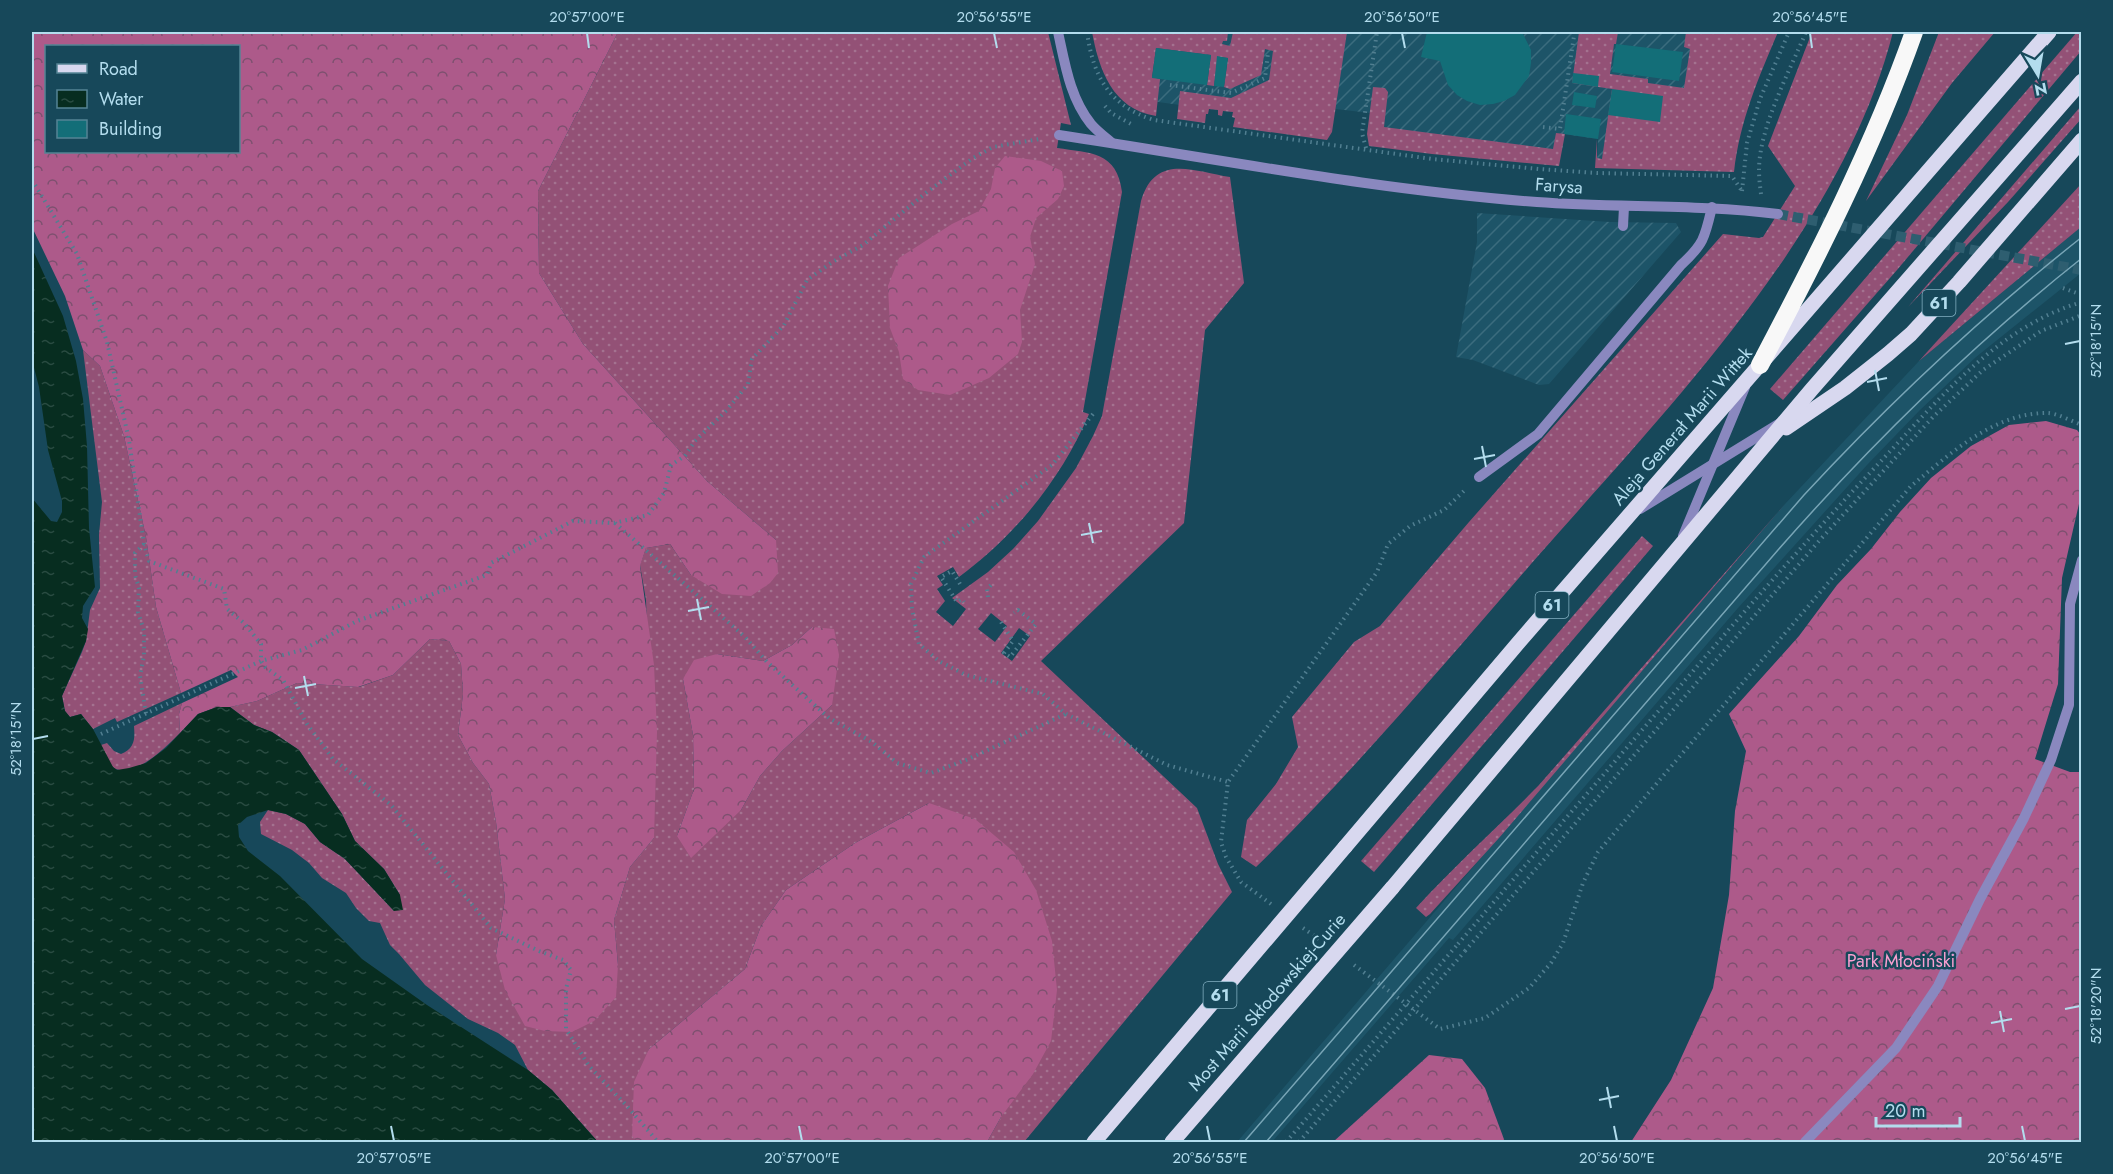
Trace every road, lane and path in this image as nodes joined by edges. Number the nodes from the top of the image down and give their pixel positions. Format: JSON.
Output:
{"nodes":[{"id":1,"x":1058,"y":32,"type":"edge"},
{"id":2,"x":1087,"y":32,"type":"edge"},
{"id":3,"x":1377,"y":32,"type":"edge"},
{"id":4,"x":1572,"y":32,"type":"edge"},
{"id":5,"x":1789,"y":32,"type":"edge"},
{"id":6,"x":1806,"y":32,"type":"edge"},
{"id":7,"x":1914,"y":32,"type":"edge"},
{"id":8,"x":2049,"y":32,"type":"edge"},
{"id":9,"x":1268,"y":53,"type":"dead end"},
{"id":10,"x":2082,"y":81,"type":"edge"},
{"id":11,"x":1170,"y":85,"type":"dead end"},
{"id":12,"x":1100,"y":100,"type":"dead end"},
{"id":13,"x":1135,"y":126,"type":"dead end"},
{"id":14,"x":1543,"y":127,"type":"dead end"},
{"id":15,"x":1059,"y":135,"type":"joint"},
{"id":16,"x":2082,"y":140,"type":"edge"},
{"id":17,"x":1112,"y":143,"type":"junction"},
{"id":18,"x":1366,"y":149,"type":"junction"},
{"id":19,"x":32,"y":180,"type":"edge"},
{"id":20,"x":1733,"y":188,"type":"dead end"},
{"id":21,"x":1742,"y":192,"type":"junction"},
{"id":22,"x":1761,"y":194,"type":"dead end"},
{"id":23,"x":1624,"y":207,"type":"junction"},
{"id":24,"x":1712,"y":207,"type":"junction"},
{"id":25,"x":1740,"y":209,"type":"junction"},
{"id":26,"x":1778,"y":214,"type":"tunnel mouth"},
{"id":27,"x":1623,"y":226,"type":"dead end"},
{"id":28,"x":2063,"y":288,"type":"dead end"},
{"id":29,"x":2082,"y":295,"type":"edge"},
{"id":30,"x":2082,"y":302,"type":"edge"},
{"id":31,"x":2082,"y":315,"type":"edge"},
{"id":32,"x":1756,"y":371,"type":"junction"},
{"id":33,"x":1093,"y":414,"type":"dead end"},
{"id":34,"x":1788,"y":417,"type":"junction"},
{"id":35,"x":2082,"y":425,"type":"edge"},
{"id":36,"x":1771,"y":438,"type":"junction"},
{"id":37,"x":1713,"y":464,"type":"junction"},
{"id":38,"x":1479,"y":477,"type":"joint"},
{"id":39,"x":1629,"y":516,"type":"junction"},
{"id":40,"x":614,"y":523,"type":"junction"},
{"id":41,"x":144,"y":544,"type":"junction"},
{"id":42,"x":1677,"y":551,"type":"junction"},
{"id":43,"x":2082,"y":560,"type":"edge"},
{"id":44,"x":990,"y":583,"type":"dead end"},
{"id":45,"x":960,"y":584,"type":"dead end"},
{"id":46,"x":988,"y":597,"type":"dead end"},
{"id":47,"x":964,"y":602,"type":"dead end"},
{"id":48,"x":1014,"y":613,"type":"dead end"},
{"id":49,"x":1001,"y":622,"type":"dead end"},
{"id":50,"x":261,"y":661,"type":"junction"},
{"id":51,"x":146,"y":714,"type":"junction"},
{"id":52,"x":1066,"y":714,"type":"junction"},
{"id":53,"x":101,"y":734,"type":"dead end"},
{"id":54,"x":1440,"y":1029,"type":"dead end"},
{"id":55,"x":658,"y":1143,"type":"edge"},
{"id":56,"x":1094,"y":1143,"type":"edge"},
{"id":57,"x":1172,"y":1143,"type":"edge"},
{"id":58,"x":1286,"y":1143,"type":"edge"},
{"id":59,"x":1299,"y":1143,"type":"edge"},
{"id":60,"x":1805,"y":1143,"type":"edge"}],
"edges":[{"from":1,"to":17,"type":"lane"},
{"from":2,"to":18,"type":"path"},
{"from":3,"to":18,"type":"path"},
{"from":4,"to":14,"type":"path"},
{"from":5,"to":21,"type":"path"},
{"from":6,"to":22,"type":"path"},
{"from":7,"to":32,"type":"highway"},
{"from":8,"to":32,"type":"main road","name":"Aleja Generał Marii Wittek","number":"61"},
{"from":9,"to":11,"type":"path"},
{"from":10,"to":34,"type":"main road"},
{"from":12,"to":13,"type":"path"},
{"from":15,"to":17,"type":"lane","name":"Farysa"},
{"from":15,"to":40,"type":"path"},
{"from":16,"to":36,"type":"main road","number":"61"},
{"from":17,"to":23,"type":"lane","name":"Farysa"},
{"from":18,"to":21,"type":"path"},
{"from":19,"to":41,"type":"path"},
{"from":20,"to":21,"type":"path"},
{"from":21,"to":25,"type":"path"},
{"from":23,"to":24,"type":"lane","name":"Farysa"},
{"from":23,"to":27,"type":"lane"},
{"from":24,"to":25,"type":"lane","name":"Farysa"},
{"from":24,"to":38,"type":"lane"},
{"from":25,"to":26,"type":"lane","name":"Farysa"},
{"from":28,"to":29,"type":"path"},
{"from":30,"to":58,"type":"path","bridge":true},
{"from":31,"to":59,"type":"path","bridge":true},
{"from":32,"to":37,"type":"lane"},
{"from":32,"to":39,"type":"main road","name":"Aleja Generał Marii Wittek","number":"61"},
{"from":33,"to":52,"type":"path"},
{"from":34,"to":36,"type":"main road"},
{"from":34,"to":37,"type":"lane"},
{"from":35,"to":54,"type":"path"},
{"from":36,"to":42,"type":"main road","number":"61"},
{"from":37,"to":39,"type":"lane"},
{"from":37,"to":42,"type":"lane"},
{"from":38,"to":52,"type":"path"},
{"from":39,"to":56,"type":"main road","name":"Aleja Generał Marii Wittek","number":"61","bridge":true},
{"from":40,"to":50,"type":"path"},
{"from":40,"to":52,"type":"path"},
{"from":41,"to":50,"type":"path"},
{"from":41,"to":51,"type":"path"},
{"from":42,"to":57,"type":"main road","name":"Most Marii Skłodowskiej-Curie","number":"61","bridge":true},
{"from":43,"to":60,"type":"lane"},
{"from":44,"to":46,"type":"path"},
{"from":45,"to":47,"type":"path"},
{"from":48,"to":49,"type":"path"},
{"from":50,"to":51,"type":"path"},
{"from":50,"to":55,"type":"path"},
{"from":51,"to":53,"type":"path"}]}
